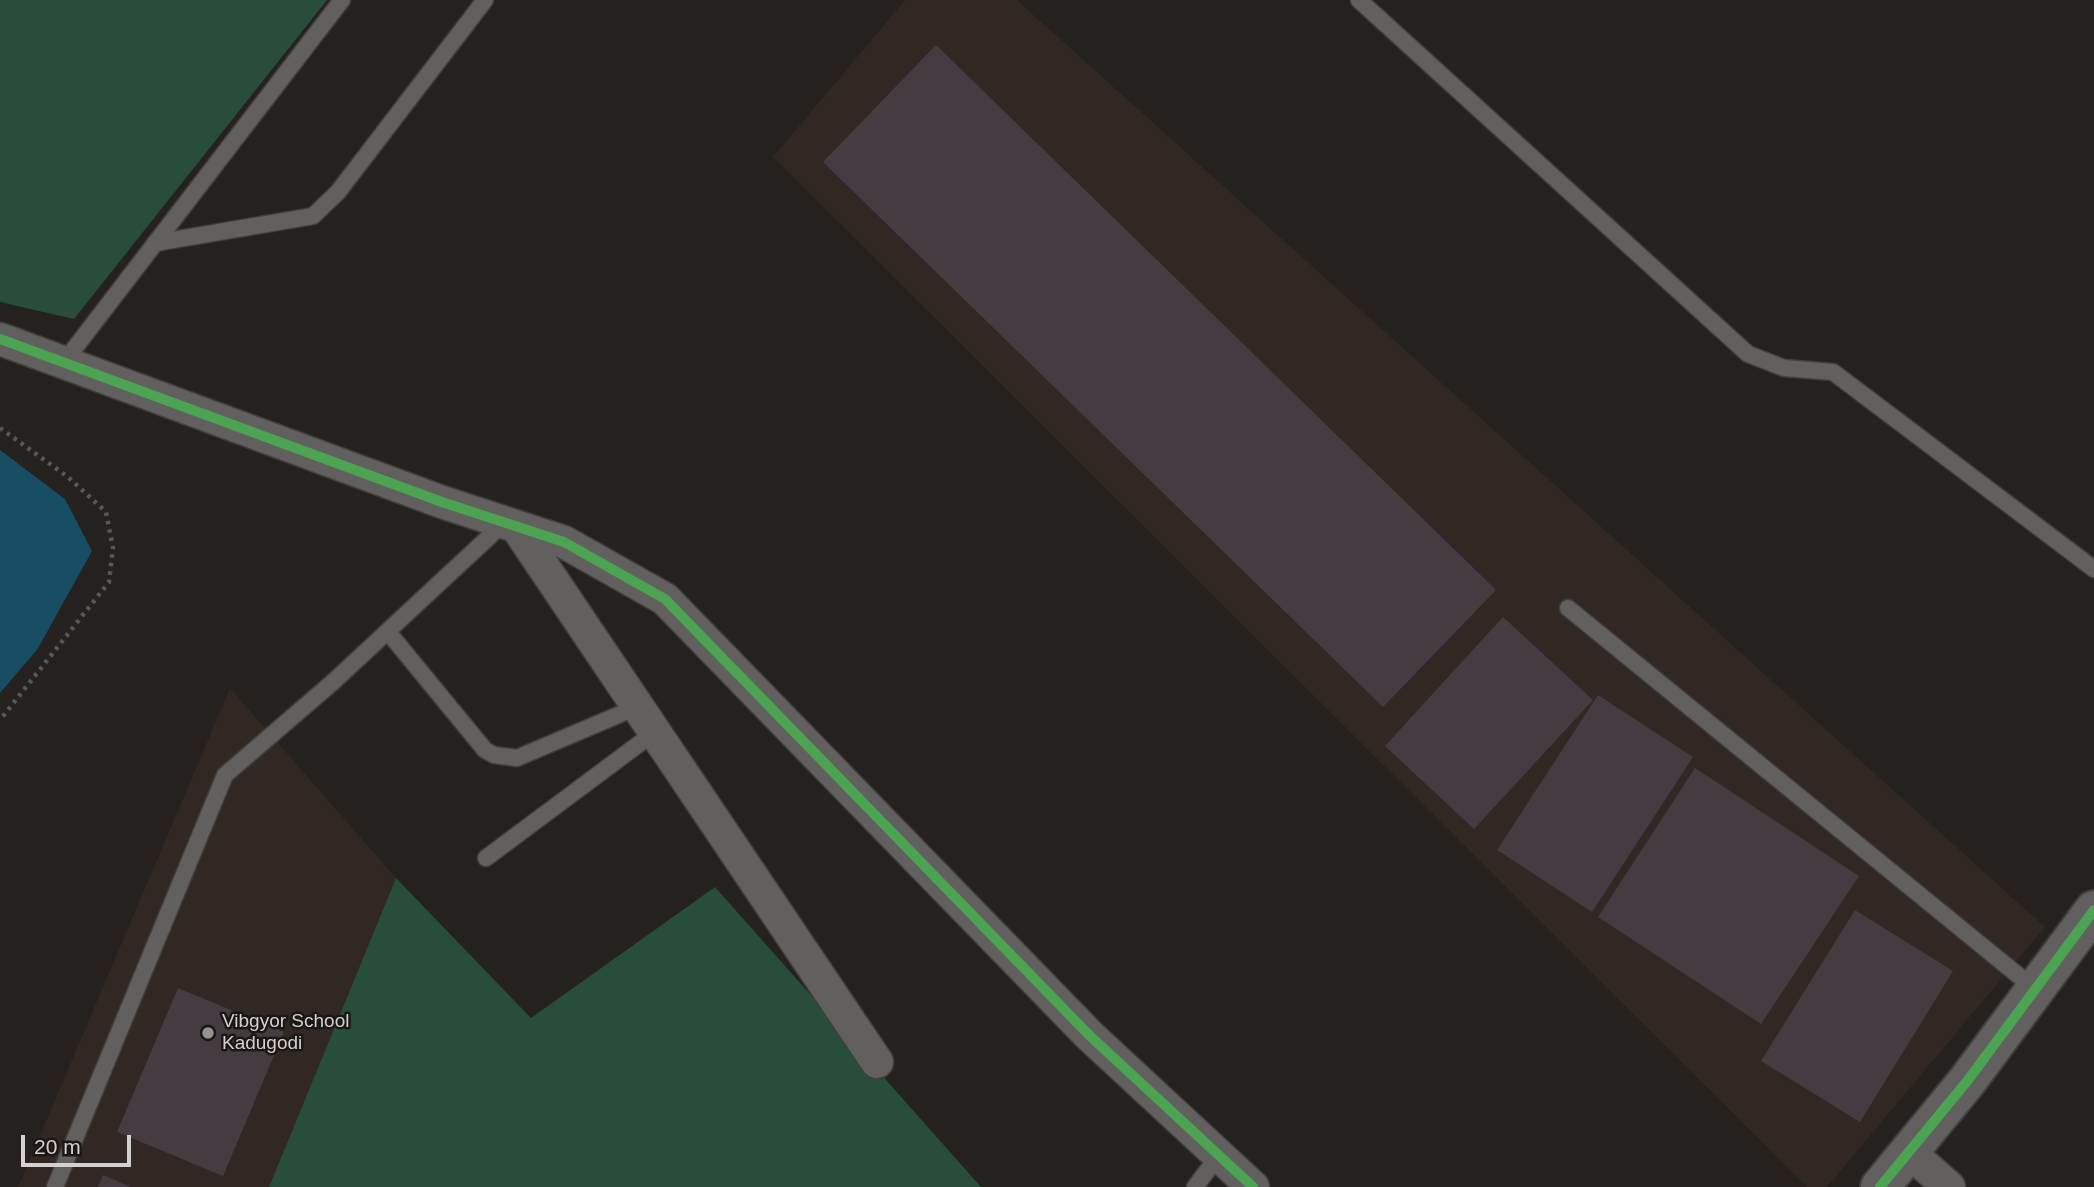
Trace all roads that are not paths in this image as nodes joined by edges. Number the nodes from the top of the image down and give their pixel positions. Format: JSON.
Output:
{"nodes":[{"id":1,"x":342,"y":0,"type":"edge"},
{"id":2,"x":485,"y":0,"type":"edge"},
{"id":3,"x":1359,"y":0,"type":"edge"},
{"id":4,"x":155,"y":243,"type":"junction"},
{"id":5,"x":0,"y":339,"type":"edge"},
{"id":6,"x":64,"y":362,"type":"junction"},
{"id":7,"x":510,"y":524,"type":"junction"},
{"id":8,"x":2094,"y":569,"type":"edge"},
{"id":9,"x":1568,"y":608,"type":"dead end"},
{"id":10,"x":388,"y":632,"type":"junction"},
{"id":11,"x":637,"y":707,"type":"junction"},
{"id":12,"x":655,"y":732,"type":"junction"},
{"id":13,"x":486,"y":858,"type":"dead end"},
{"id":14,"x":2094,"y":910,"type":"edge"},
{"id":15,"x":2035,"y":989,"type":"junction"},
{"id":16,"x":877,"y":1062,"type":"dead end"},
{"id":17,"x":1909,"y":1152,"type":"junction"},
{"id":18,"x":1219,"y":1156,"type":"junction"},
{"id":19,"x":55,"y":1187,"type":"edge"},
{"id":20,"x":1195,"y":1187,"type":"edge"},
{"id":21,"x":1253,"y":1187,"type":"edge"},
{"id":22,"x":1880,"y":1187,"type":"edge"},
{"id":23,"x":1950,"y":1187,"type":"edge"}],
"edges":[{"from":1,"to":4,"type":"lane"},
{"from":2,"to":4,"type":"lane"},
{"from":3,"to":8,"type":"lane"},
{"from":4,"to":6,"type":"lane"},
{"from":5,"to":6,"type":"street"},
{"from":6,"to":7,"type":"street"},
{"from":7,"to":10,"type":"lane"},
{"from":7,"to":11,"type":"street"},
{"from":7,"to":18,"type":"street"},
{"from":9,"to":15,"type":"lane"},
{"from":10,"to":11,"type":"lane"},
{"from":10,"to":19,"type":"lane"},
{"from":11,"to":12,"type":"street"},
{"from":12,"to":13,"type":"lane"},
{"from":12,"to":16,"type":"street"},
{"from":14,"to":15,"type":"street"},
{"from":15,"to":17,"type":"street"},
{"from":17,"to":22,"type":"street"},
{"from":17,"to":23,"type":"street"},
{"from":18,"to":20,"type":"lane"},
{"from":18,"to":21,"type":"street"}]}
